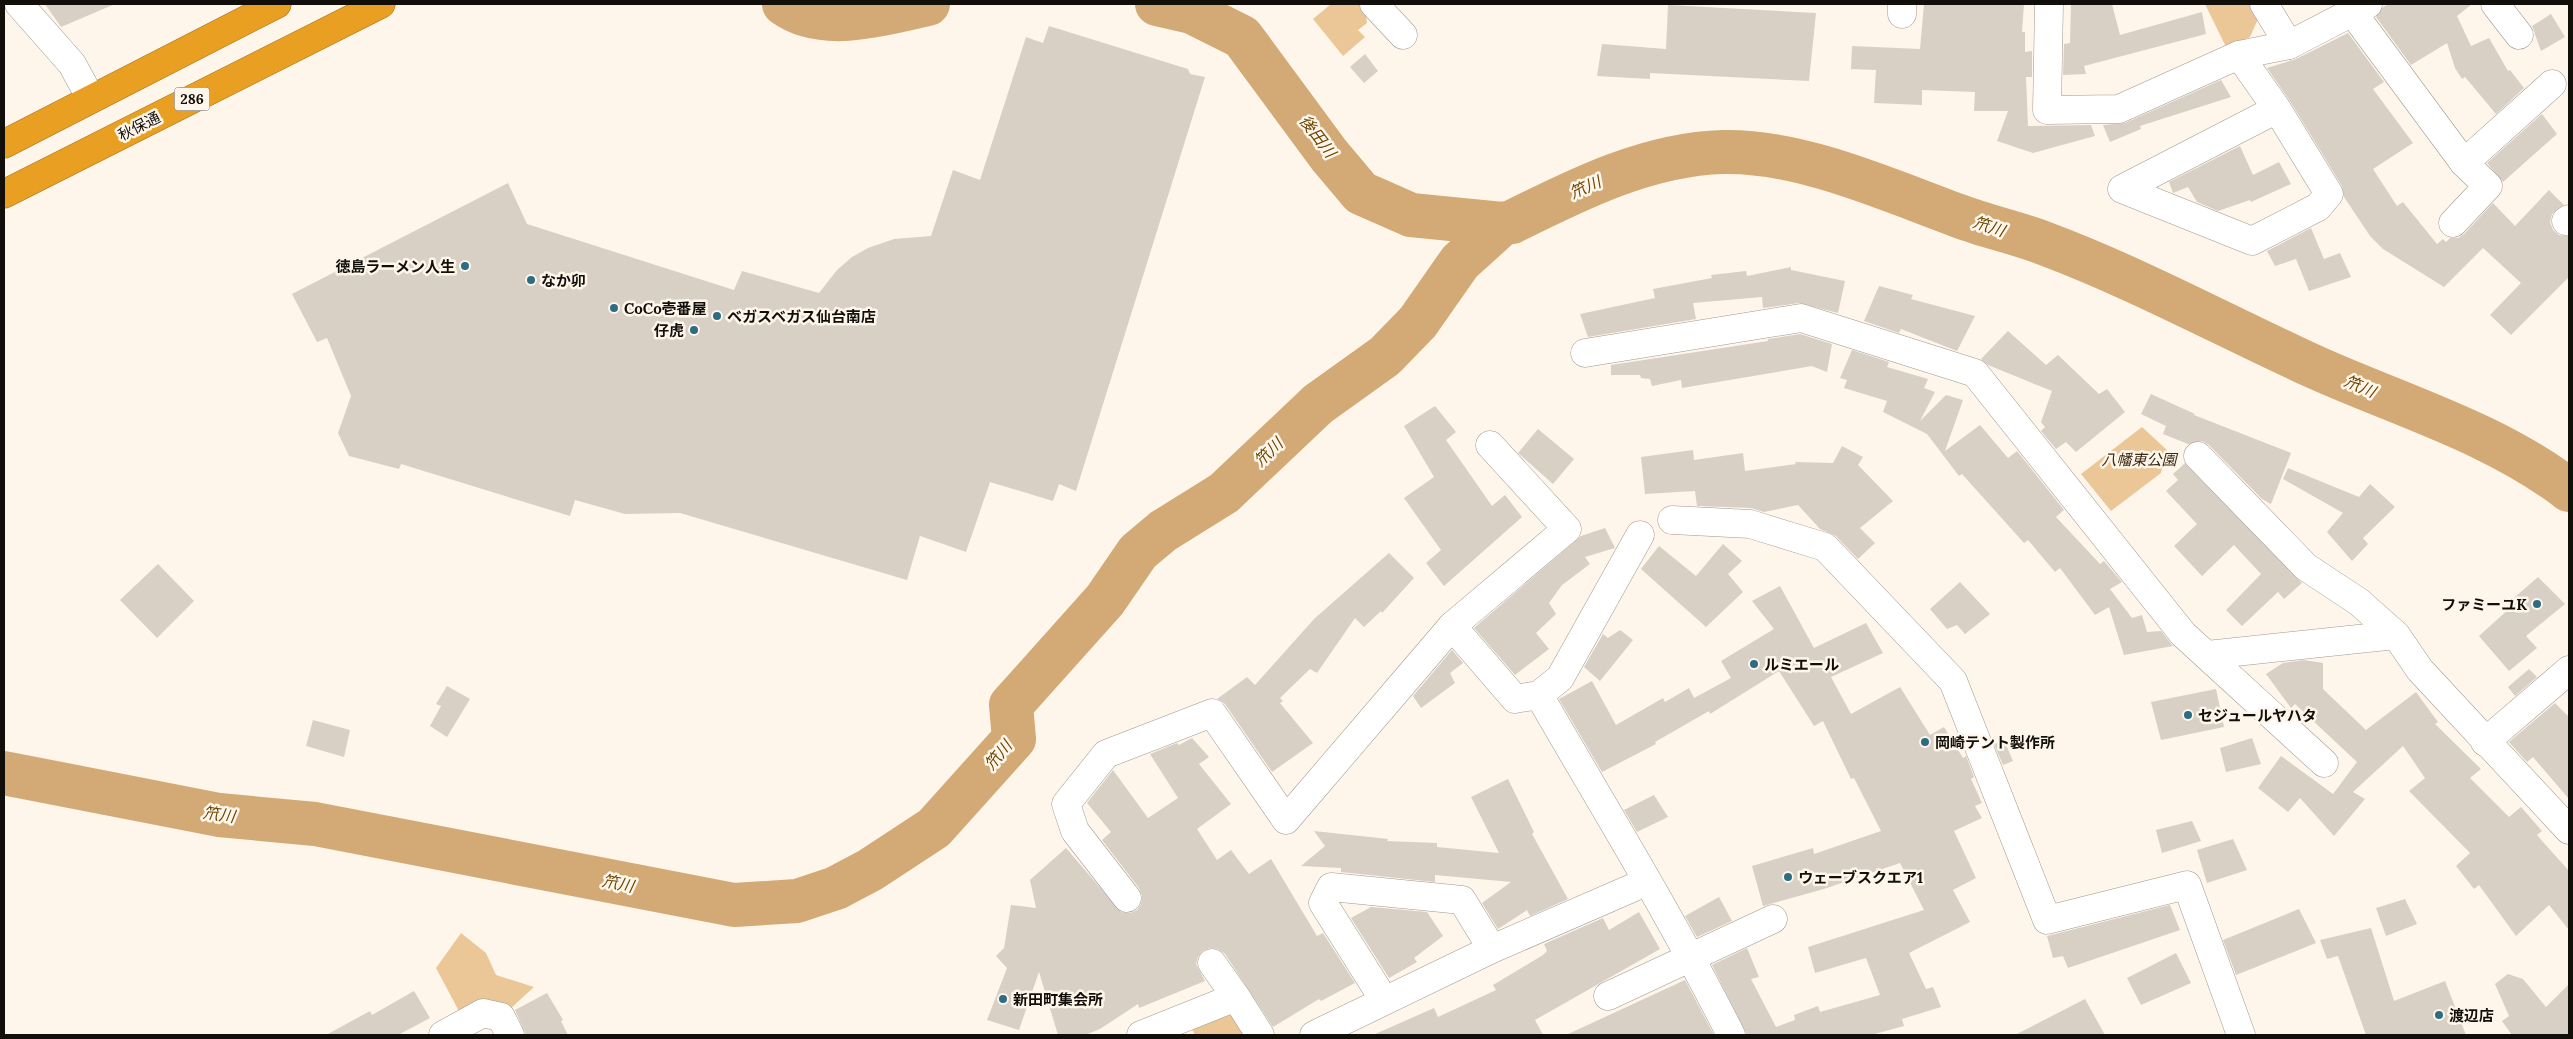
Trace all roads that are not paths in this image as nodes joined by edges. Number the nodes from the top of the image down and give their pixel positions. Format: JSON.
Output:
{"nodes":[{"id":1,"x":19,"y":4,"type":"edge"},
{"id":2,"x":277,"y":4,"type":"edge"},
{"id":3,"x":1374,"y":4,"type":"edge"},
{"id":4,"x":2049,"y":4,"type":"edge"},
{"id":5,"x":2264,"y":4,"type":"edge"},
{"id":6,"x":2495,"y":4,"type":"edge"},
{"id":7,"x":375,"y":5,"type":"edge"},
{"id":8,"x":2360,"y":8,"type":"edge"},
{"id":9,"x":2519,"y":34,"type":"dead end"},
{"id":10,"x":1403,"y":35,"type":"dead end"},
{"id":11,"x":2289,"y":45,"type":"junction"},
{"id":12,"x":2239,"y":56,"type":"junction"},
{"id":13,"x":2552,"y":84,"type":"dead end"},
{"id":14,"x":91,"y":99,"type":"junction"},
{"id":15,"x":2277,"y":109,"type":"junction"},
{"id":16,"x":4,"y":144,"type":"edge"},
{"id":17,"x":2464,"y":163,"type":"junction"},
{"id":18,"x":4,"y":194,"type":"edge"},
{"id":19,"x":2453,"y":223,"type":"dead end"},
{"id":20,"x":1585,"y":353,"type":"dead end"},
{"id":21,"x":1490,"y":445,"type":"dead end"},
{"id":22,"x":2198,"y":456,"type":"dead end"},
{"id":23,"x":1672,"y":520,"type":"dead end"},
{"id":24,"x":1640,"y":535,"type":"dead end"},
{"id":25,"x":1452,"y":626,"type":"junction"},
{"id":26,"x":2396,"y":635,"type":"junction"},
{"id":27,"x":2206,"y":655,"type":"junction"},
{"id":28,"x":2569,"y":670,"type":"edge"},
{"id":29,"x":1539,"y":695,"type":"junction"},
{"id":30,"x":2485,"y":742,"type":"junction"},
{"id":31,"x":2324,"y":764,"type":"dead end"},
{"id":32,"x":2569,"y":828,"type":"edge"},
{"id":33,"x":1646,"y":882,"type":"junction"},
{"id":34,"x":1127,"y":898,"type":"dead end"},
{"id":35,"x":1773,"y":919,"type":"dead end"},
{"id":36,"x":1492,"y":949,"type":"junction"},
{"id":37,"x":1692,"y":958,"type":"junction"},
{"id":38,"x":1212,"y":963,"type":"dead end"},
{"id":39,"x":1608,"y":996,"type":"dead end"},
{"id":40,"x":1236,"y":997,"type":"junction"},
{"id":41,"x":1384,"y":1000,"type":"junction"},
{"id":42,"x":443,"y":1035,"type":"edge"},
{"id":43,"x":510,"y":1035,"type":"edge"},
{"id":44,"x":1141,"y":1035,"type":"edge"},
{"id":45,"x":1260,"y":1035,"type":"edge"},
{"id":46,"x":1314,"y":1035,"type":"edge"},
{"id":47,"x":1731,"y":1035,"type":"edge"},
{"id":48,"x":2241,"y":1035,"type":"edge"}],
"edges":[{"from":1,"to":14,"type":"street"},
{"from":2,"to":14,"type":"highway"},
{"from":3,"to":10,"type":"street"},
{"from":4,"to":12,"type":"street"},
{"from":5,"to":11,"type":"street"},
{"from":6,"to":9,"type":"street"},
{"from":7,"to":18,"type":"highway","name":"秋保通","number":"286"},
{"from":8,"to":11,"type":"street"},
{"from":8,"to":17,"type":"street"},
{"from":11,"to":12,"type":"street"},
{"from":12,"to":15,"type":"street"},
{"from":13,"to":17,"type":"street"},
{"from":14,"to":16,"type":"highway"},
{"from":15,"to":15,"type":"street"},
{"from":17,"to":19,"type":"street"},
{"from":20,"to":27,"type":"street"},
{"from":21,"to":25,"type":"street"},
{"from":22,"to":26,"type":"street"},
{"from":23,"to":48,"type":"street"},
{"from":24,"to":29,"type":"street"},
{"from":25,"to":29,"type":"street"},
{"from":25,"to":34,"type":"street"},
{"from":26,"to":27,"type":"street"},
{"from":26,"to":30,"type":"street"},
{"from":27,"to":31,"type":"street"},
{"from":28,"to":30,"type":"street"},
{"from":29,"to":33,"type":"street"},
{"from":30,"to":32,"type":"street"},
{"from":33,"to":36,"type":"street"},
{"from":33,"to":37,"type":"street"},
{"from":35,"to":37,"type":"street"},
{"from":36,"to":41,"type":"street"},
{"from":36,"to":41,"type":"street"},
{"from":37,"to":39,"type":"street"},
{"from":37,"to":47,"type":"street"},
{"from":38,"to":40,"type":"street"},
{"from":40,"to":44,"type":"street"},
{"from":40,"to":45,"type":"street"},
{"from":41,"to":46,"type":"street"},
{"from":42,"to":43,"type":"street"}]}
